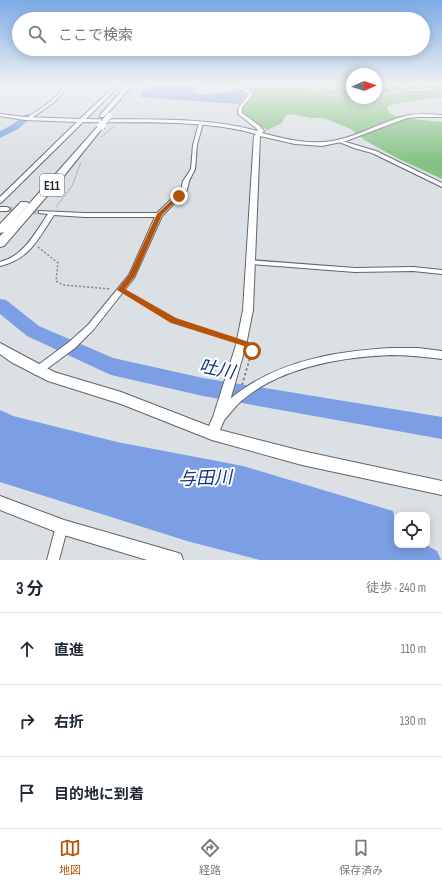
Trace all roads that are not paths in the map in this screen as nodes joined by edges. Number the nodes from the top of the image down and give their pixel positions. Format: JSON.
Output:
{"nodes":[{"id":1,"x":39,"y":110,"type":"edge"},
{"id":2,"x":92,"y":110,"type":"edge"},
{"id":3,"x":111,"y":110,"type":"edge"},
{"id":4,"x":239,"y":110,"type":"edge"},
{"id":5,"x":0,"y":115,"type":"edge"},
{"id":6,"x":442,"y":116,"type":"edge"},
{"id":7,"x":28,"y":118,"type":"junction"},
{"id":8,"x":82,"y":120,"type":"junction"},
{"id":9,"x":201,"y":123,"type":"junction"},
{"id":10,"x":98,"y":125,"type":"junction"},
{"id":11,"x":259,"y":134,"type":"junction"},
{"id":12,"x":341,"y":141,"type":"junction"},
{"id":13,"x":442,"y":185,"type":"edge"},
{"id":14,"x":0,"y":201,"type":"edge"},
{"id":15,"x":0,"y":208,"type":"edge"},
{"id":16,"x":7,"y":209,"type":"tunnel mouth"},
{"id":17,"x":41,"y":212,"type":"tunnel mouth"},
{"id":18,"x":52,"y":213,"type":"junction"},
{"id":19,"x":160,"y":214,"type":"junction"},
{"id":20,"x":0,"y":230,"type":"edge"},
{"id":21,"x":0,"y":243,"type":"edge"},
{"id":22,"x":251,"y":262,"type":"junction"},
{"id":23,"x":0,"y":264,"type":"edge"},
{"id":24,"x":442,"y":272,"type":"edge"},
{"id":25,"x":0,"y":348,"type":"edge"},
{"id":26,"x":442,"y":355,"type":"edge"},
{"id":27,"x":37,"y":371,"type":"junction"},
{"id":28,"x":219,"y":418,"type":"junction"},
{"id":29,"x":212,"y":434,"type":"junction"},
{"id":30,"x":442,"y":488,"type":"edge"},
{"id":31,"x":0,"y":503,"type":"edge"},
{"id":32,"x":62,"y":526,"type":"junction"},
{"id":33,"x":53,"y":560,"type":"edge"},
{"id":34,"x":175,"y":560,"type":"edge"}],
"edges":[{"from":1,"to":7,"type":"street"},
{"from":2,"to":8,"type":"street"},
{"from":3,"to":10,"type":"highway","number":"E11","bridge":true},
{"from":4,"to":11,"type":"street"},
{"from":5,"to":7,"type":"street"},
{"from":6,"to":12,"type":"street"},
{"from":7,"to":8,"type":"street"},
{"from":8,"to":9,"type":"street"},
{"from":8,"to":14,"type":"street"},
{"from":9,"to":11,"type":"street"},
{"from":9,"to":19,"type":"street"},
{"from":10,"to":20,"type":"highway","number":"E11"},
{"from":10,"to":21,"type":"highway","number":"E11"},
{"from":11,"to":12,"type":"street"},
{"from":11,"to":22,"type":"street"},
{"from":12,"to":13,"type":"street"},
{"from":15,"to":16,"type":"street"},
{"from":17,"to":18,"type":"street"},
{"from":18,"to":19,"type":"street"},
{"from":18,"to":23,"type":"street"},
{"from":19,"to":27,"type":"street"},
{"from":22,"to":24,"type":"street"},
{"from":22,"to":28,"type":"street"},
{"from":25,"to":27,"type":"street"},
{"from":26,"to":28,"type":"street"},
{"from":27,"to":29,"type":"street"},
{"from":28,"to":29,"type":"street"},
{"from":29,"to":30,"type":"street"},
{"from":31,"to":32,"type":"street"},
{"from":32,"to":33,"type":"street"},
{"from":32,"to":34,"type":"street"}]}
